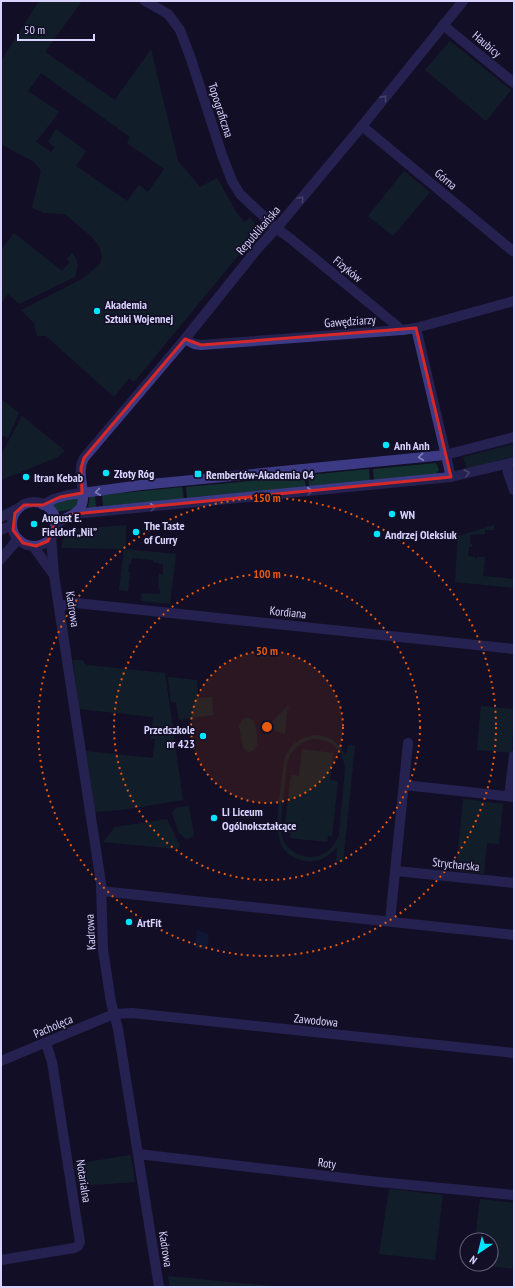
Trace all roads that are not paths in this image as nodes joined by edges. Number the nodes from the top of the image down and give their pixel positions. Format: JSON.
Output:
{"nodes":[{"id":1,"x":145,"y":1,"type":"edge"},
{"id":2,"x":463,"y":1,"type":"edge"},
{"id":3,"x":443,"y":25,"type":"junction"},
{"id":4,"x":514,"y":83,"type":"edge"},
{"id":5,"x":362,"y":126,"type":"junction"},
{"id":6,"x":276,"y":228,"type":"junction"},
{"id":7,"x":514,"y":252,"type":"edge"},
{"id":8,"x":514,"y":301,"type":"edge"},
{"id":9,"x":416,"y":328,"type":"junction"},
{"id":10,"x":402,"y":330,"type":"junction"},
{"id":11,"x":185,"y":339,"type":"junction"},
{"id":12,"x":514,"y":438,"type":"edge"},
{"id":13,"x":445,"y":455,"type":"junction"},
{"id":14,"x":510,"y":463,"type":"edge"},
{"id":15,"x":451,"y":477,"type":"junction"},
{"id":16,"x":80,"y":478,"type":"junction"},
{"id":17,"x":514,"y":490,"type":"edge"},
{"id":18,"x":82,"y":493,"type":"junction"},
{"id":19,"x":68,"y":495,"type":"junction"},
{"id":20,"x":43,"y":505,"type":"junction"},
{"id":21,"x":19,"y":508,"type":"junction"},
{"id":22,"x":74,"y":514,"type":"junction"},
{"id":23,"x":1,"y":517,"type":"edge"},
{"id":24,"x":55,"y":524,"type":"junction"},
{"id":25,"x":12,"y":525,"type":"junction"},
{"id":26,"x":1,"y":530,"type":"edge"},
{"id":27,"x":51,"y":537,"type":"junction"},
{"id":28,"x":18,"y":540,"type":"junction"},
{"id":29,"x":33,"y":546,"type":"junction"},
{"id":30,"x":1,"y":559,"type":"edge"},
{"id":31,"x":54,"y":575,"type":"junction"},
{"id":32,"x":60,"y":606,"type":"junction"},
{"id":33,"x":514,"y":649,"type":"edge"},
{"id":34,"x":408,"y":743,"type":"dead end"},
{"id":35,"x":514,"y":756,"type":"edge"},
{"id":36,"x":404,"y":785,"type":"junction"},
{"id":37,"x":512,"y":797,"type":"edge"},
{"id":38,"x":396,"y":871,"type":"junction"},
{"id":39,"x":514,"y":884,"type":"edge"},
{"id":40,"x":101,"y":891,"type":"junction"},
{"id":41,"x":390,"y":921,"type":"junction"},
{"id":42,"x":514,"y":935,"type":"edge"},
{"id":43,"x":114,"y":1014,"type":"junction"},
{"id":44,"x":46,"y":1043,"type":"junction"},
{"id":45,"x":514,"y":1053,"type":"edge"},
{"id":46,"x":1,"y":1061,"type":"edge"},
{"id":47,"x":138,"y":1154,"type":"junction"},
{"id":48,"x":514,"y":1195,"type":"edge"},
{"id":49,"x":1,"y":1260,"type":"edge"},
{"id":50,"x":159,"y":1287,"type":"edge"}],
"edges":[{"from":1,"to":6,"type":"street","name":"Topograficzna"},
{"from":2,"to":3,"type":"street","name":"Republikańska"},
{"from":3,"to":4,"type":"street","name":"Haubicy"},
{"from":5,"to":3,"type":"street","name":"Republikańska","one_way":true},
{"from":6,"to":5,"type":"street","name":"Republikańska","one_way":true},
{"from":5,"to":7,"type":"street","name":"Górna"},
{"from":6,"to":10,"type":"street","name":"Fizyków"},
{"from":6,"to":11,"type":"street","name":"Republikańska"},
{"from":8,"to":9,"type":"street","name":"Gawędziarzy"},
{"from":9,"to":10,"type":"street","name":"Gawędziarzy"},
{"from":9,"to":13,"type":"street"},
{"from":10,"to":11,"type":"street","name":"Gawędziarzy"},
{"from":11,"to":16,"type":"street","name":"Republikańska"},
{"from":12,"to":13,"type":"street"},
{"from":13,"to":15,"type":"street"},
{"from":13,"to":18,"type":"street","one_way":true},
{"from":15,"to":14,"type":"street","one_way":true},
{"from":14,"to":17,"type":"street"},
{"from":22,"to":15,"type":"street","one_way":true},
{"from":16,"to":18,"type":"street","name":"Republikańska"},
{"from":16,"to":19,"type":"street","name":"Republikańska"},
{"from":18,"to":19,"type":"street"},
{"from":18,"to":22,"type":"street","name":"Republikańska"},
{"from":19,"to":20,"type":"street"},
{"from":20,"to":21,"type":"street"},
{"from":20,"to":24,"type":"street"},
{"from":21,"to":23,"type":"street"},
{"from":21,"to":25,"type":"street"},
{"from":22,"to":24,"type":"street"},
{"from":24,"to":27,"type":"street"},
{"from":25,"to":26,"type":"street"},
{"from":25,"to":28,"type":"street"},
{"from":27,"to":29,"type":"street"},
{"from":27,"to":31,"type":"street","name":"Kadrowa"},
{"from":28,"to":29,"type":"street"},
{"from":28,"to":30,"type":"street"},
{"from":29,"to":31,"type":"street","name":"Kadrowa"},
{"from":31,"to":32,"type":"street","name":"Kadrowa"},
{"from":32,"to":33,"type":"street","name":"Kordiana"},
{"from":32,"to":40,"type":"street","name":"Kadrowa"},
{"from":34,"to":36,"type":"street"},
{"from":35,"to":37,"type":"street"},
{"from":36,"to":37,"type":"street"},
{"from":36,"to":38,"type":"street"},
{"from":38,"to":39,"type":"street","name":"Strycharska"},
{"from":38,"to":41,"type":"street"},
{"from":40,"to":41,"type":"street"},
{"from":40,"to":43,"type":"street","name":"Kadrowa"},
{"from":41,"to":42,"type":"street"},
{"from":43,"to":44,"type":"street","name":"Pacholęca"},
{"from":43,"to":45,"type":"street","name":"Zawodowa"},
{"from":43,"to":47,"type":"street","name":"Kadrowa"},
{"from":44,"to":46,"type":"street","name":"Pacholęca"},
{"from":44,"to":49,"type":"street","name":"Notarialna"},
{"from":47,"to":48,"type":"street","name":"Roty"},
{"from":47,"to":50,"type":"street","name":"Kadrowa"}]}
